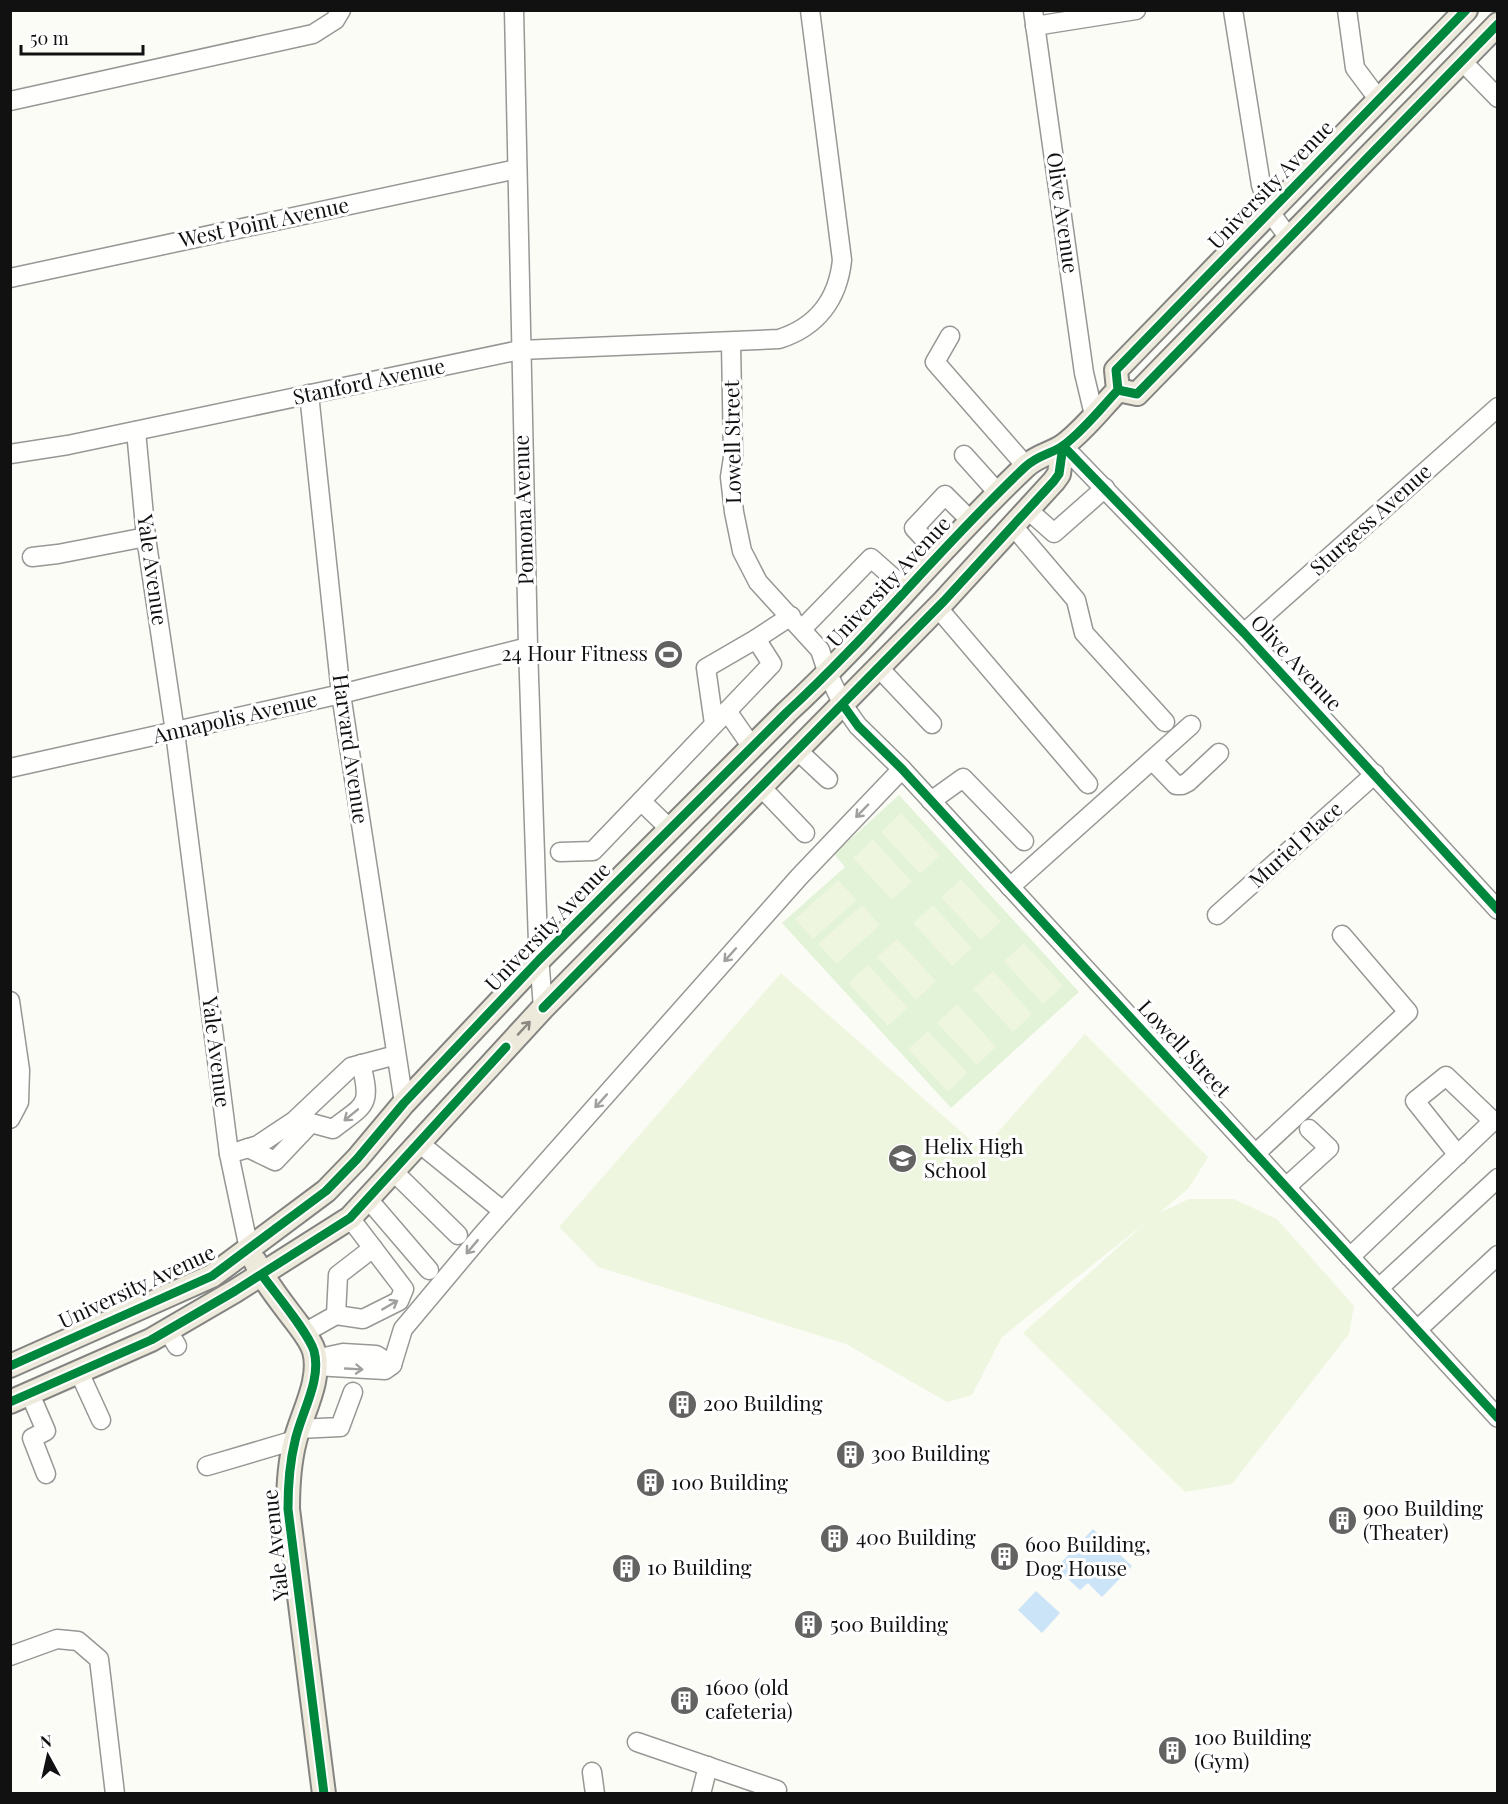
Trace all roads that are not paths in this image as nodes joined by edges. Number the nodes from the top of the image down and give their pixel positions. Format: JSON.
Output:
{"nodes":[{"id":1,"x":341,"y":10,"type":"edge"},
{"id":2,"x":514,"y":10,"type":"edge"},
{"id":3,"x":810,"y":10,"type":"edge"},
{"id":4,"x":1136,"y":10,"type":"edge"},
{"id":5,"x":1233,"y":10,"type":"edge"},
{"id":6,"x":1347,"y":10,"type":"edge"},
{"id":7,"x":1466,"y":10,"type":"edge"},
{"id":8,"x":1034,"y":18,"type":"edge"},
{"id":9,"x":1497,"y":24,"type":"edge"},
{"id":10,"x":1462,"y":61,"type":"junction"},
{"id":11,"x":1497,"y":98,"type":"edge"},
{"id":12,"x":1379,"y":100,"type":"junction"},
{"id":13,"x":10,"y":101,"type":"edge"},
{"id":14,"x":517,"y":169,"type":"junction"},
{"id":15,"x":1270,"y":212,"type":"junction"},
{"id":16,"x":1288,"y":238,"type":"junction"},
{"id":17,"x":10,"y":278,"type":"edge"},
{"id":18,"x":950,"y":336,"type":"dead end"},
{"id":19,"x":731,"y":342,"type":"junction"},
{"id":20,"x":520,"y":350,"type":"junction"},
{"id":21,"x":1118,"y":390,"type":"junction"},
{"id":22,"x":309,"y":394,"type":"junction"},
{"id":23,"x":1497,"y":407,"type":"edge"},
{"id":24,"x":1094,"y":415,"type":"junction"},
{"id":25,"x":136,"y":431,"type":"junction"},
{"id":26,"x":1063,"y":446,"type":"junction"},
{"id":27,"x":10,"y":454,"type":"edge"},
{"id":28,"x":964,"y":456,"type":"dead end"},
{"id":29,"x":1026,"y":466,"type":"junction"},
{"id":30,"x":1106,"y":488,"type":"junction"},
{"id":31,"x":999,"y":494,"type":"junction"},
{"id":32,"x":1021,"y":518,"type":"junction"},
{"id":33,"x":972,"y":522,"type":"junction"},
{"id":34,"x":146,"y":537,"type":"junction"},
{"id":35,"x":939,"y":555,"type":"junction"},
{"id":36,"x":32,"y":557,"type":"dead end"},
{"id":37,"x":906,"y":589,"type":"junction"},
{"id":38,"x":938,"y":608,"type":"junction"},
{"id":39,"x":797,"y":623,"type":"junction"},
{"id":40,"x":1244,"y":633,"type":"junction"},
{"id":41,"x":756,"y":639,"type":"junction"},
{"id":42,"x":528,"y":647,"type":"junction"},
{"id":43,"x":879,"y":668,"type":"junction"},
{"id":44,"x":828,"y":674,"type":"junction"},
{"id":45,"x":341,"y":694,"type":"junction"},
{"id":46,"x":843,"y":705,"type":"junction"},
{"id":47,"x":727,"y":711,"type":"junction"},
{"id":48,"x":1165,"y":722,"type":"dead end"},
{"id":49,"x":714,"y":724,"type":"junction"},
{"id":50,"x":932,"y":724,"type":"dead end"},
{"id":51,"x":1191,"y":725,"type":"dead end"},
{"id":52,"x":175,"y":732,"type":"junction"},
{"id":53,"x":752,"y":747,"type":"junction"},
{"id":54,"x":798,"y":751,"type":"junction"},
{"id":55,"x":1219,"y":753,"type":"dead end"},
{"id":56,"x":1152,"y":759,"type":"junction"},
{"id":57,"x":10,"y":768,"type":"edge"},
{"id":58,"x":902,"y":769,"type":"junction"},
{"id":59,"x":1375,"y":774,"type":"junction"},
{"id":60,"x":828,"y":779,"type":"dead end"},
{"id":61,"x":1088,"y":784,"type":"dead end"},
{"id":62,"x":761,"y":787,"type":"junction"},
{"id":63,"x":641,"y":801,"type":"junction"},
{"id":64,"x":931,"y":801,"type":"junction"},
{"id":65,"x":670,"y":830,"type":"junction"},
{"id":66,"x":805,"y":833,"type":"dead end"},
{"id":67,"x":1024,"y":841,"type":"dead end"},
{"id":68,"x":560,"y":852,"type":"dead end"},
{"id":69,"x":1010,"y":887,"type":"junction"},
{"id":70,"x":1497,"y":910,"type":"edge"},
{"id":71,"x":1217,"y":915,"type":"dead end"},
{"id":72,"x":1342,"y":935,"type":"dead end"},
{"id":73,"x":539,"y":960,"type":"junction"},
{"id":74,"x":10,"y":1001,"type":"edge"},
{"id":75,"x":543,"y":1008,"type":"junction"},
{"id":76,"x":396,"y":1055,"type":"junction"},
{"id":77,"x":362,"y":1064,"type":"junction"},
{"id":78,"x":404,"y":1103,"type":"junction"},
{"id":79,"x":10,"y":1119,"type":"edge"},
{"id":80,"x":1309,"y":1129,"type":"dead end"},
{"id":81,"x":419,"y":1143,"type":"junction"},
{"id":82,"x":248,"y":1148,"type":"junction"},
{"id":83,"x":229,"y":1154,"type":"junction"},
{"id":84,"x":1255,"y":1154,"type":"junction"},
{"id":85,"x":1458,"y":1155,"type":"dead end"},
{"id":86,"x":393,"y":1171,"type":"junction"},
{"id":87,"x":1497,"y":1178,"type":"edge"},
{"id":88,"x":1286,"y":1187,"type":"junction"},
{"id":89,"x":368,"y":1198,"type":"junction"},
{"id":90,"x":503,"y":1212,"type":"junction"},
{"id":91,"x":350,"y":1218,"type":"junction"},
{"id":92,"x":458,"y":1235,"type":"dead end"},
{"id":93,"x":372,"y":1248,"type":"junction"},
{"id":94,"x":249,"y":1249,"type":"junction"},
{"id":95,"x":1497,"y":1255,"type":"edge"},
{"id":96,"x":1350,"y":1257,"type":"junction"},
{"id":97,"x":429,"y":1270,"type":"dead end"},
{"id":98,"x":262,"y":1275,"type":"junction"},
{"id":99,"x":1379,"y":1288,"type":"junction"},
{"id":100,"x":336,"y":1315,"type":"junction"},
{"id":101,"x":1416,"y":1330,"type":"junction"},
{"id":102,"x":304,"y":1333,"type":"junction"},
{"id":103,"x":315,"y":1362,"type":"junction"},
{"id":104,"x":10,"y":1366,"type":"edge"},
{"id":105,"x":79,"y":1372,"type":"junction"},
{"id":106,"x":352,"y":1392,"type":"dead end"},
{"id":107,"x":20,"y":1398,"type":"edge"},
{"id":108,"x":1497,"y":1418,"type":"edge"},
{"id":109,"x":101,"y":1420,"type":"dead end"},
{"id":110,"x":297,"y":1435,"type":"junction"},
{"id":111,"x":207,"y":1466,"type":"dead end"},
{"id":112,"x":46,"y":1474,"type":"dead end"},
{"id":113,"x":10,"y":1656,"type":"edge"},
{"id":114,"x":637,"y":1742,"type":"dead end"},
{"id":115,"x":708,"y":1766,"type":"junction"},
{"id":116,"x":592,"y":1772,"type":"dead end"},
{"id":117,"x":115,"y":1794,"type":"edge"},
{"id":118,"x":324,"y":1794,"type":"edge"},
{"id":119,"x":595,"y":1794,"type":"edge"},
{"id":120,"x":701,"y":1794,"type":"edge"},
{"id":121,"x":775,"y":1794,"type":"edge"}],
"edges":[{"from":1,"to":13,"type":"street"},
{"from":2,"to":14,"type":"street","name":"Pomona Avenue"},
{"from":3,"to":19,"type":"street"},
{"from":4,"to":8,"type":"street"},
{"from":5,"to":15,"type":"street"},
{"from":6,"to":12,"type":"street"},
{"from":7,"to":12,"type":"main road","name":"University Avenue"},
{"from":8,"to":24,"type":"street","name":"Olive Avenue"},
{"from":9,"to":10,"type":"main road"},
{"from":10,"to":11,"type":"street"},
{"from":10,"to":16,"type":"main road"},
{"from":12,"to":15,"type":"main road","name":"University Avenue"},
{"from":14,"to":17,"type":"street","name":"West Point Avenue"},
{"from":14,"to":20,"type":"street","name":"Pomona Avenue"},
{"from":15,"to":16,"type":"street"},
{"from":15,"to":21,"type":"main road","name":"University Avenue"},
{"from":16,"to":21,"type":"main road"},
{"from":18,"to":29,"type":"street"},
{"from":19,"to":20,"type":"street","name":"Stanford Avenue"},
{"from":19,"to":39,"type":"street","name":"Lowell Street"},
{"from":20,"to":22,"type":"street","name":"Stanford Avenue"},
{"from":20,"to":42,"type":"street","name":"Pomona Avenue"},
{"from":21,"to":24,"type":"main road","name":"University Avenue"},
{"from":22,"to":25,"type":"street","name":"Stanford Avenue"},
{"from":22,"to":45,"type":"street","name":"Harvard Avenue"},
{"from":23,"to":40,"type":"street","name":"Sturgess Avenue"},
{"from":24,"to":26,"type":"main road","name":"University Avenue"},
{"from":25,"to":27,"type":"street","name":"Stanford Avenue"},
{"from":25,"to":34,"type":"street","name":"Yale Avenue"},
{"from":26,"to":29,"type":"main road","name":"University Avenue"},
{"from":26,"to":30,"type":"street","name":"Olive Avenue"},
{"from":26,"to":32,"type":"main road"},
{"from":28,"to":31,"type":"street"},
{"from":29,"to":31,"type":"main road","name":"University Avenue"},
{"from":30,"to":32,"type":"street"},
{"from":30,"to":40,"type":"street","name":"Olive Avenue"},
{"from":31,"to":33,"type":"main road","name":"University Avenue"},
{"from":32,"to":38,"type":"main road"},
{"from":32,"to":48,"type":"street"},
{"from":33,"to":35,"type":"main road","name":"University Avenue"},
{"from":33,"to":35,"type":"street"},
{"from":34,"to":36,"type":"street"},
{"from":34,"to":52,"type":"street","name":"Yale Avenue"},
{"from":35,"to":37,"type":"main road","name":"University Avenue"},
{"from":37,"to":39,"type":"street"},
{"from":37,"to":44,"type":"main road","name":"University Avenue"},
{"from":38,"to":43,"type":"main road"},
{"from":38,"to":61,"type":"street"},
{"from":39,"to":41,"type":"street"},
{"from":39,"to":44,"type":"street","name":"Lowell Street"},
{"from":40,"to":59,"type":"street","name":"Olive Avenue"},
{"from":41,"to":47,"type":"street"},
{"from":41,"to":49,"type":"street"},
{"from":42,"to":45,"type":"street","name":"Annapolis Avenue"},
{"from":42,"to":73,"type":"street","name":"Pomona Avenue"},
{"from":43,"to":46,"type":"main road"},
{"from":43,"to":50,"type":"street"},
{"from":44,"to":46,"type":"street","name":"Lowell Street"},
{"from":44,"to":53,"type":"main road","name":"University Avenue"},
{"from":45,"to":52,"type":"street","name":"Annapolis Avenue"},
{"from":45,"to":76,"type":"street","name":"Harvard Avenue"},
{"from":46,"to":54,"type":"main road"},
{"from":46,"to":58,"type":"street","name":"Lowell Street"},
{"from":47,"to":49,"type":"street"},
{"from":47,"to":53,"type":"street"},
{"from":49,"to":63,"type":"street"},
{"from":51,"to":56,"type":"street"},
{"from":52,"to":57,"type":"street","name":"Annapolis Avenue"},
{"from":52,"to":83,"type":"street","name":"Yale Avenue"},
{"from":53,"to":65,"type":"main road","name":"University Avenue"},
{"from":54,"to":60,"type":"street"},
{"from":54,"to":62,"type":"main road"},
{"from":55,"to":56,"type":"street"},
{"from":56,"to":69,"type":"street"},
{"from":58,"to":64,"type":"street","name":"Lowell Street"},
{"from":58,"to":90,"type":"street","one_way":true},
{"from":59,"to":70,"type":"street","name":"Olive Avenue"},
{"from":59,"to":71,"type":"street","name":"Muriel Place"},
{"from":62,"to":66,"type":"street"},
{"from":62,"to":75,"type":"main road"},
{"from":63,"to":65,"type":"street"},
{"from":63,"to":68,"type":"street"},
{"from":64,"to":67,"type":"street"},
{"from":64,"to":69,"type":"street","name":"Lowell Street"},
{"from":65,"to":73,"type":"main road","name":"University Avenue"},
{"from":69,"to":84,"type":"street","name":"Lowell Street"},
{"from":72,"to":84,"type":"street"},
{"from":73,"to":75,"type":"street","name":"Pomona Avenue"},
{"from":73,"to":78,"type":"main road","name":"University Avenue"},
{"from":74,"to":79,"type":"street"},
{"from":81,"to":75,"type":"main road","one_way":true},
{"from":76,"to":77,"type":"street"},
{"from":76,"to":78,"type":"street","name":"Harvard Avenue"},
{"from":77,"to":82,"type":"street"},
{"from":77,"to":82,"type":"street","one_way":true},
{"from":78,"to":94,"type":"main road","name":"University Avenue"},
{"from":80,"to":88,"type":"street"},
{"from":81,"to":86,"type":"main road"},
{"from":81,"to":90,"type":"street"},
{"from":82,"to":83,"type":"street"},
{"from":83,"to":94,"type":"street","name":"Yale Avenue"},
{"from":84,"to":88,"type":"street","name":"Lowell Street"},
{"from":85,"to":96,"type":"street"},
{"from":86,"to":89,"type":"main road"},
{"from":86,"to":92,"type":"street"},
{"from":87,"to":99,"type":"street"},
{"from":88,"to":96,"type":"street","name":"Lowell Street"},
{"from":89,"to":91,"type":"main road"},
{"from":89,"to":97,"type":"street"},
{"from":90,"to":103,"type":"street","one_way":true},
{"from":91,"to":93,"type":"street"},
{"from":91,"to":98,"type":"main road"},
{"from":93,"to":100,"type":"street"},
{"from":100,"to":93,"type":"street","one_way":true},
{"from":94,"to":98,"type":"main road","name":"Yale Avenue"},
{"from":94,"to":104,"type":"main road","name":"University Avenue"},
{"from":95,"to":101,"type":"street"},
{"from":96,"to":99,"type":"street","name":"Lowell Street"},
{"from":98,"to":102,"type":"main road","name":"Yale Avenue"},
{"from":98,"to":105,"type":"main road"},
{"from":99,"to":101,"type":"street","name":"Lowell Street"},
{"from":100,"to":102,"type":"street"},
{"from":101,"to":108,"type":"street","name":"Lowell Street"},
{"from":102,"to":103,"type":"main road","name":"Yale Avenue"},
{"from":103,"to":110,"type":"main road","name":"Yale Avenue"},
{"from":105,"to":107,"type":"main road"},
{"from":105,"to":109,"type":"street"},
{"from":106,"to":110,"type":"street"},
{"from":107,"to":112,"type":"street"},
{"from":110,"to":111,"type":"street"},
{"from":110,"to":118,"type":"main road","name":"Yale Avenue"},
{"from":113,"to":117,"type":"street"},
{"from":114,"to":115,"type":"street"},
{"from":115,"to":120,"type":"street"},
{"from":115,"to":121,"type":"street"},
{"from":116,"to":119,"type":"street"}]}
